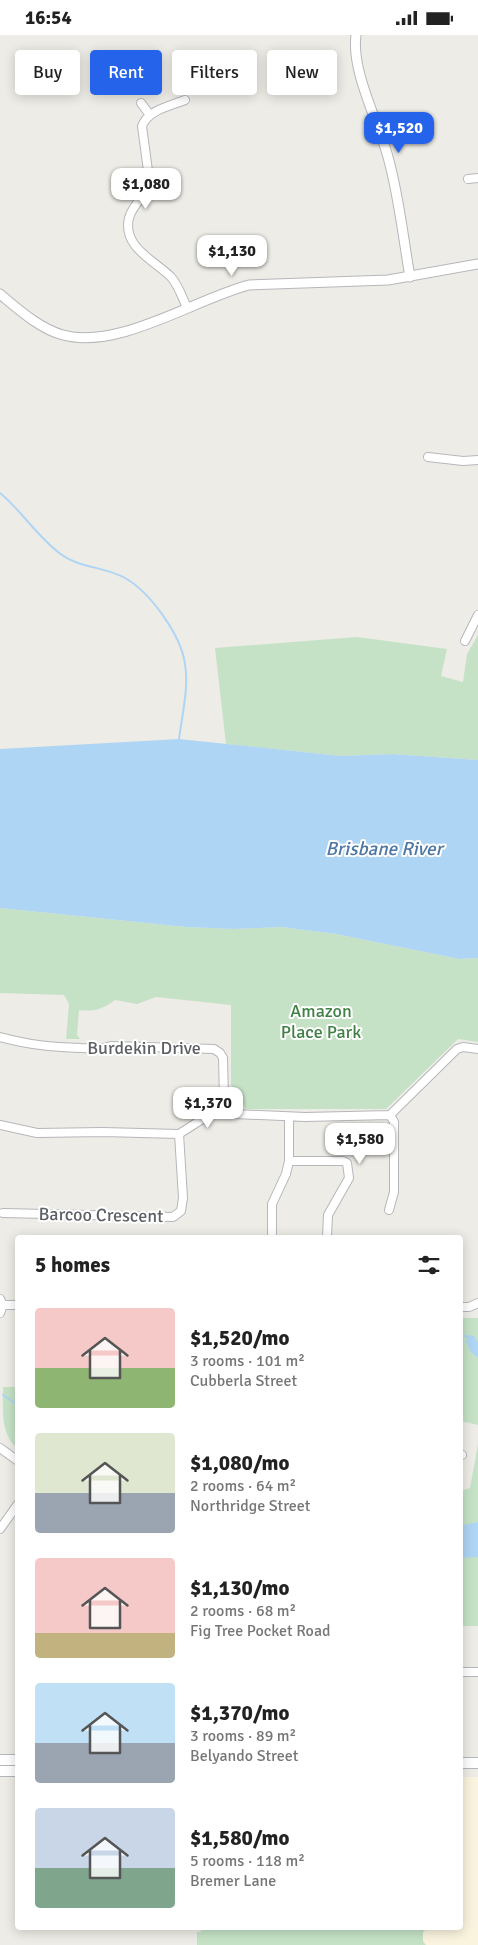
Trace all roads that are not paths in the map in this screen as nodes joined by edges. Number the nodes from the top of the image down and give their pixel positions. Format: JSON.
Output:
{"nodes":[{"id":1,"x":356,"y":35,"type":"edge"},
{"id":2,"x":185,"y":100,"type":"dead end"},
{"id":3,"x":141,"y":103,"type":"dead end"},
{"id":4,"x":150,"y":115,"type":"junction"},
{"id":5,"x":478,"y":178,"type":"edge"},
{"id":6,"x":468,"y":179,"type":"dead end"},
{"id":7,"x":478,"y":264,"type":"edge"},
{"id":8,"x":410,"y":277,"type":"junction"},
{"id":9,"x":0,"y":294,"type":"edge"},
{"id":10,"x":186,"y":308,"type":"junction"},
{"id":11,"x":428,"y":457,"type":"dead end"},
{"id":12,"x":478,"y":460,"type":"edge"},
{"id":13,"x":478,"y":615,"type":"edge"},
{"id":14,"x":465,"y":641,"type":"dead end"},
{"id":15,"x":0,"y":1037,"type":"edge"},
{"id":16,"x":478,"y":1049,"type":"edge"},
{"id":17,"x":226,"y":1104,"type":"junction"},
{"id":18,"x":390,"y":1115,"type":"junction"},
{"id":19,"x":289,"y":1117,"type":"junction"},
{"id":20,"x":0,"y":1125,"type":"edge"},
{"id":21,"x":179,"y":1135,"type":"junction"},
{"id":22,"x":289,"y":1161,"type":"junction"},
{"id":23,"x":389,"y":1210,"type":"dead end"},
{"id":24,"x":1,"y":1213,"type":"edge"},
{"id":25,"x":272,"y":1235,"type":"edge"},
{"id":26,"x":327,"y":1235,"type":"edge"},
{"id":27,"x":478,"y":1302,"type":"edge"},
{"id":28,"x":15,"y":1305,"type":"edge"},
{"id":29,"x":1,"y":1306,"type":"edge"},
{"id":30,"x":463,"y":1307,"type":"edge"},
{"id":31,"x":0,"y":1448,"type":"edge"},
{"id":32,"x":15,"y":1459,"type":"edge"},
{"id":33,"x":15,"y":1508,"type":"edge"},
{"id":34,"x":0,"y":1529,"type":"edge"},
{"id":35,"x":463,"y":1672,"type":"edge"},
{"id":36,"x":478,"y":1672,"type":"edge"},
{"id":37,"x":0,"y":1760,"type":"edge"},
{"id":38,"x":15,"y":1760,"type":"edge"},
{"id":39,"x":463,"y":1763,"type":"edge"},
{"id":40,"x":478,"y":1763,"type":"edge"},
{"id":41,"x":0,"y":1771,"type":"edge"},
{"id":42,"x":15,"y":1771,"type":"edge"}],
"edges":[{"from":1,"to":8,"type":"street"},
{"from":2,"to":4,"type":"street"},
{"from":3,"to":4,"type":"street"},
{"from":4,"to":10,"type":"street"},
{"from":5,"to":6,"type":"street"},
{"from":7,"to":8,"type":"street"},
{"from":8,"to":10,"type":"street"},
{"from":9,"to":10,"type":"street"},
{"from":11,"to":12,"type":"street"},
{"from":13,"to":14,"type":"street"},
{"from":15,"to":17,"type":"street","name":"Burdekin Drive"},
{"from":16,"to":18,"type":"street"},
{"from":17,"to":19,"type":"street"},
{"from":17,"to":21,"type":"street"},
{"from":18,"to":19,"type":"street"},
{"from":18,"to":23,"type":"street"},
{"from":19,"to":22,"type":"street"},
{"from":20,"to":21,"type":"street"},
{"from":21,"to":24,"type":"street","name":"Barcoo Crescent"},
{"from":22,"to":25,"type":"street"},
{"from":22,"to":26,"type":"street"},
{"from":27,"to":30,"type":"street"},
{"from":28,"to":29,"type":"street"},
{"from":31,"to":32,"type":"street"},
{"from":33,"to":34,"type":"street"},
{"from":35,"to":36,"type":"street"},
{"from":37,"to":38,"type":"main road"},
{"from":39,"to":40,"type":"main road"},
{"from":41,"to":42,"type":"main road"}]}
